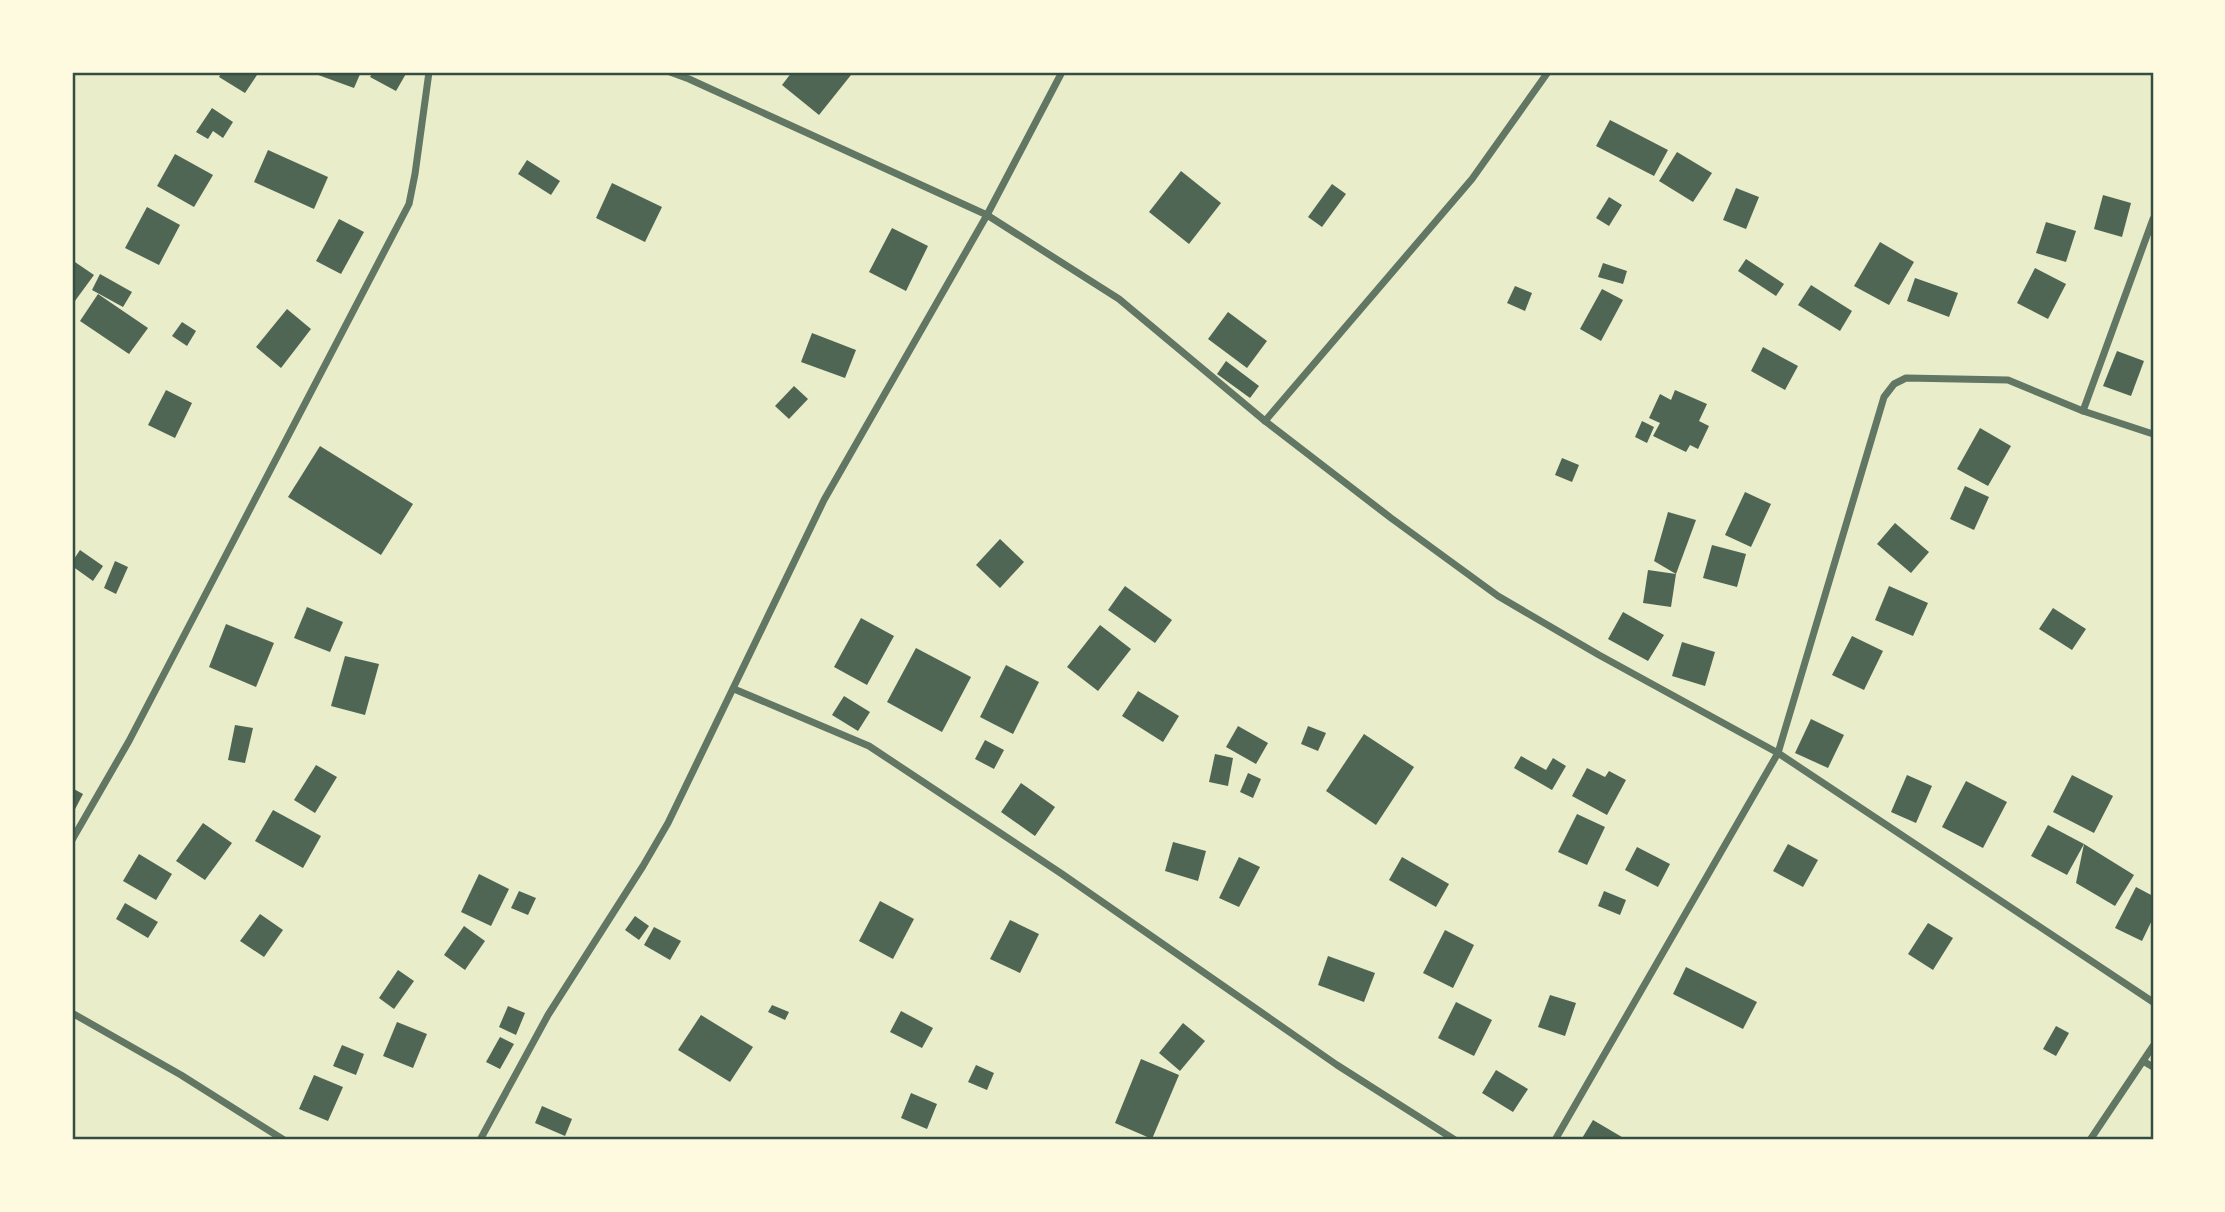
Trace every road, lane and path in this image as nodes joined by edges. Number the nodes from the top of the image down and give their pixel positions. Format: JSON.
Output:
{"nodes":[{"id":1,"x":429,"y":72,"type":"edge"},
{"id":2,"x":670,"y":72,"type":"edge"},
{"id":3,"x":1062,"y":72,"type":"edge"},
{"id":4,"x":1548,"y":72,"type":"edge"},
{"id":5,"x":691,"y":75,"type":"edge"},
{"id":6,"x":987,"y":215,"type":"junction"},
{"id":7,"x":2153,"y":219,"type":"edge"},
{"id":8,"x":2082,"y":411,"type":"junction"},
{"id":9,"x":1265,"y":421,"type":"junction"},
{"id":10,"x":2153,"y":435,"type":"edge"},
{"id":11,"x":734,"y":689,"type":"junction"},
{"id":12,"x":1778,"y":753,"type":"junction"},
{"id":13,"x":72,"y":840,"type":"edge"},
{"id":14,"x":2153,"y":1002,"type":"edge"},
{"id":15,"x":72,"y":1013,"type":"edge"},
{"id":16,"x":2153,"y":1046,"type":"edge"},
{"id":17,"x":2143,"y":1061,"type":"junction"},
{"id":18,"x":2153,"y":1067,"type":"edge"},
{"id":19,"x":284,"y":1140,"type":"edge"},
{"id":20,"x":480,"y":1140,"type":"edge"},
{"id":21,"x":1455,"y":1140,"type":"edge"},
{"id":22,"x":1555,"y":1140,"type":"edge"},
{"id":23,"x":2090,"y":1140,"type":"edge"}],
"edges":[{"from":1,"to":13,"type":"street"},
{"from":2,"to":5,"type":"street"},
{"from":3,"to":6,"type":"street"},
{"from":4,"to":9,"type":"street"},
{"from":5,"to":6,"type":"street"},
{"from":6,"to":9,"type":"street"},
{"from":6,"to":11,"type":"street"},
{"from":7,"to":8,"type":"street"},
{"from":8,"to":10,"type":"street"},
{"from":8,"to":12,"type":"street"},
{"from":9,"to":12,"type":"street"},
{"from":11,"to":20,"type":"street"},
{"from":11,"to":21,"type":"street"},
{"from":12,"to":14,"type":"street"},
{"from":12,"to":22,"type":"street"},
{"from":15,"to":19,"type":"street"},
{"from":16,"to":17,"type":"street"},
{"from":17,"to":18,"type":"street"},
{"from":17,"to":23,"type":"street"}]}
